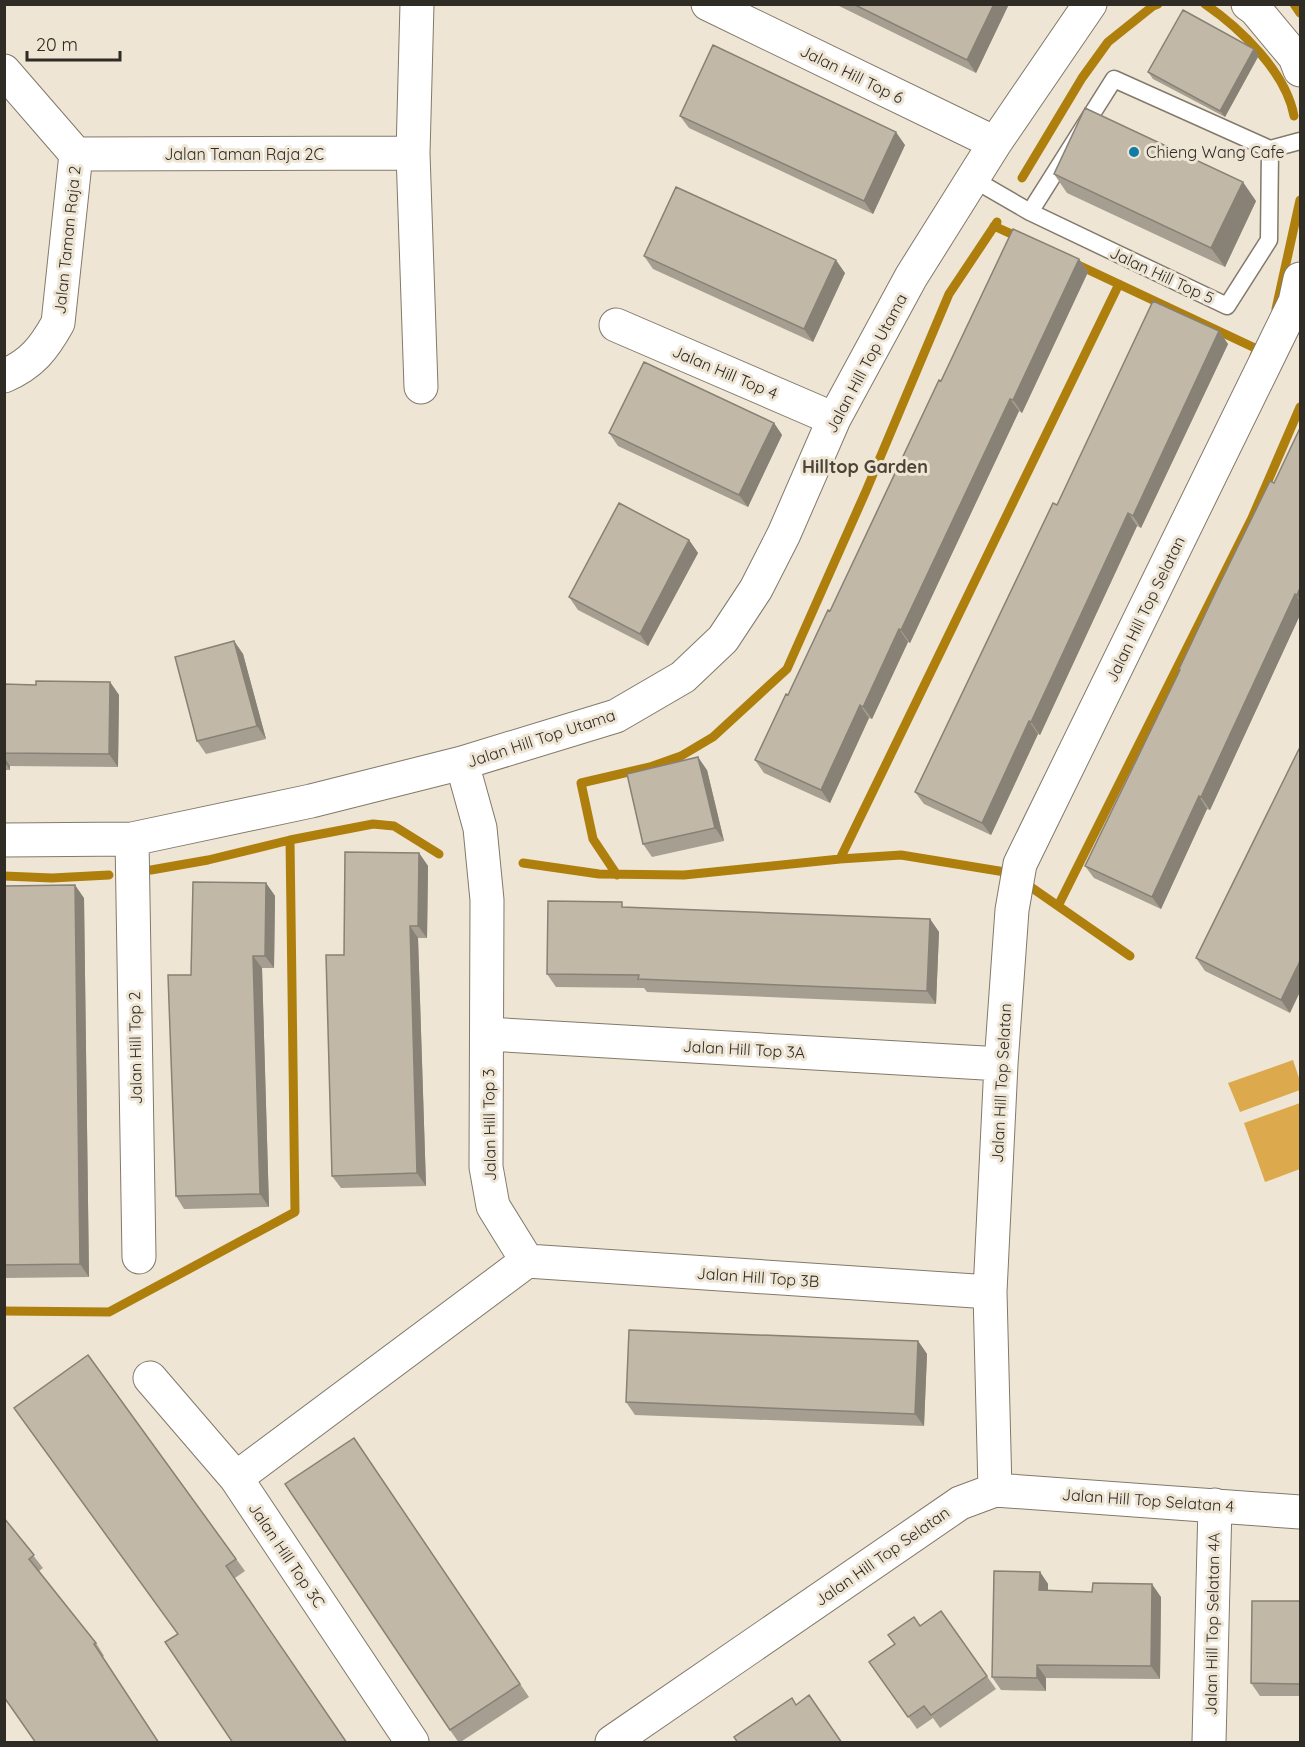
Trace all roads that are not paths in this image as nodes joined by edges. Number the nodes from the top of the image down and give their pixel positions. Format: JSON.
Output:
{"nodes":[{"id":1,"x":417,"y":4,"type":"edge"},
{"id":2,"x":708,"y":4,"type":"edge"},
{"id":3,"x":1090,"y":4,"type":"edge"},
{"id":4,"x":1248,"y":4,"type":"edge"},
{"id":5,"x":4,"y":70,"type":"edge"},
{"id":6,"x":1300,"y":70,"type":"edge"},
{"id":7,"x":1300,"y":141,"type":"edge"},
{"id":8,"x":996,"y":143,"type":"junction"},
{"id":9,"x":1270,"y":149,"type":"junction"},
{"id":10,"x":412,"y":153,"type":"junction"},
{"id":11,"x":76,"y":154,"type":"junction"},
{"id":12,"x":973,"y":179,"type":"junction"},
{"id":13,"x":1030,"y":212,"type":"junction"},
{"id":14,"x":1300,"y":279,"type":"edge"},
{"id":15,"x":616,"y":325,"type":"dead end"},
{"id":16,"x":4,"y":376,"type":"edge"},
{"id":17,"x":421,"y":387,"type":"dead end"},
{"id":18,"x":834,"y":419,"type":"junction"},
{"id":19,"x":462,"y":764,"type":"junction"},
{"id":20,"x":132,"y":838,"type":"junction"},
{"id":21,"x":4,"y":840,"type":"edge"},
{"id":22,"x":488,"y":1034,"type":"junction"},
{"id":23,"x":1001,"y":1064,"type":"junction"},
{"id":24,"x":139,"y":1257,"type":"dead end"},
{"id":25,"x":527,"y":1261,"type":"junction"},
{"id":26,"x":990,"y":1292,"type":"junction"},
{"id":27,"x":150,"y":1378,"type":"dead end"},
{"id":28,"x":236,"y":1478,"type":"junction"},
{"id":29,"x":996,"y":1490,"type":"junction"},
{"id":30,"x":1215,"y":1505,"type":"junction"},
{"id":31,"x":1300,"y":1512,"type":"edge"},
{"id":32,"x":412,"y":1743,"type":"edge"},
{"id":33,"x":612,"y":1743,"type":"edge"},
{"id":34,"x":1209,"y":1743,"type":"edge"}],
"edges":[{"from":1,"to":10,"type":"street"},
{"from":2,"to":8,"type":"street","name":"Jalan Hill Top 6"},
{"from":3,"to":8,"type":"street","name":"Jalan Hill Top Utama"},
{"from":4,"to":6,"type":"street"},
{"from":5,"to":11,"type":"street","name":"Jalan Taman Raja 2"},
{"from":7,"to":9,"type":"lane"},
{"from":8,"to":12,"type":"street","name":"Jalan Hill Top Utama"},
{"from":9,"to":13,"type":"lane"},
{"from":9,"to":13,"type":"lane","name":"Jalan Hill Top 5"},
{"from":10,"to":11,"type":"street","name":"Jalan Taman Raja 2C"},
{"from":10,"to":17,"type":"street"},
{"from":11,"to":16,"type":"street","name":"Jalan Taman Raja 2"},
{"from":12,"to":13,"type":"lane"},
{"from":12,"to":18,"type":"street","name":"Jalan Hill Top Utama"},
{"from":14,"to":23,"type":"street","name":"Jalan Hill Top Selatan"},
{"from":15,"to":18,"type":"street","name":"Jalan Hill Top 4"},
{"from":18,"to":19,"type":"street","name":"Jalan Hill Top Utama"},
{"from":19,"to":20,"type":"street","name":"Jalan Hill Top Utama"},
{"from":19,"to":22,"type":"street","name":"Jalan Hill Top 3"},
{"from":20,"to":21,"type":"street","name":"Jalan Hill Top Utama"},
{"from":20,"to":24,"type":"street","name":"Jalan Hill Top 2"},
{"from":22,"to":23,"type":"street","name":"Jalan Hill Top 3A"},
{"from":22,"to":25,"type":"street","name":"Jalan Hill Top 3"},
{"from":23,"to":26,"type":"street","name":"Jalan Hill Top Selatan"},
{"from":25,"to":26,"type":"street","name":"Jalan Hill Top 3B"},
{"from":25,"to":28,"type":"street"},
{"from":26,"to":29,"type":"street","name":"Jalan Hill Top Selatan"},
{"from":27,"to":28,"type":"street","name":"Jalan Hill Top 3C"},
{"from":28,"to":32,"type":"street","name":"Jalan Hill Top 3C"},
{"from":29,"to":30,"type":"street","name":"Jalan Hill Top Selatan 4"},
{"from":29,"to":33,"type":"street","name":"Jalan Hill Top Selatan"},
{"from":30,"to":31,"type":"street","name":"Jalan Hill Top Selatan 4"},
{"from":30,"to":34,"type":"street","name":"Jalan Hill Top Selatan 4A"}]}
